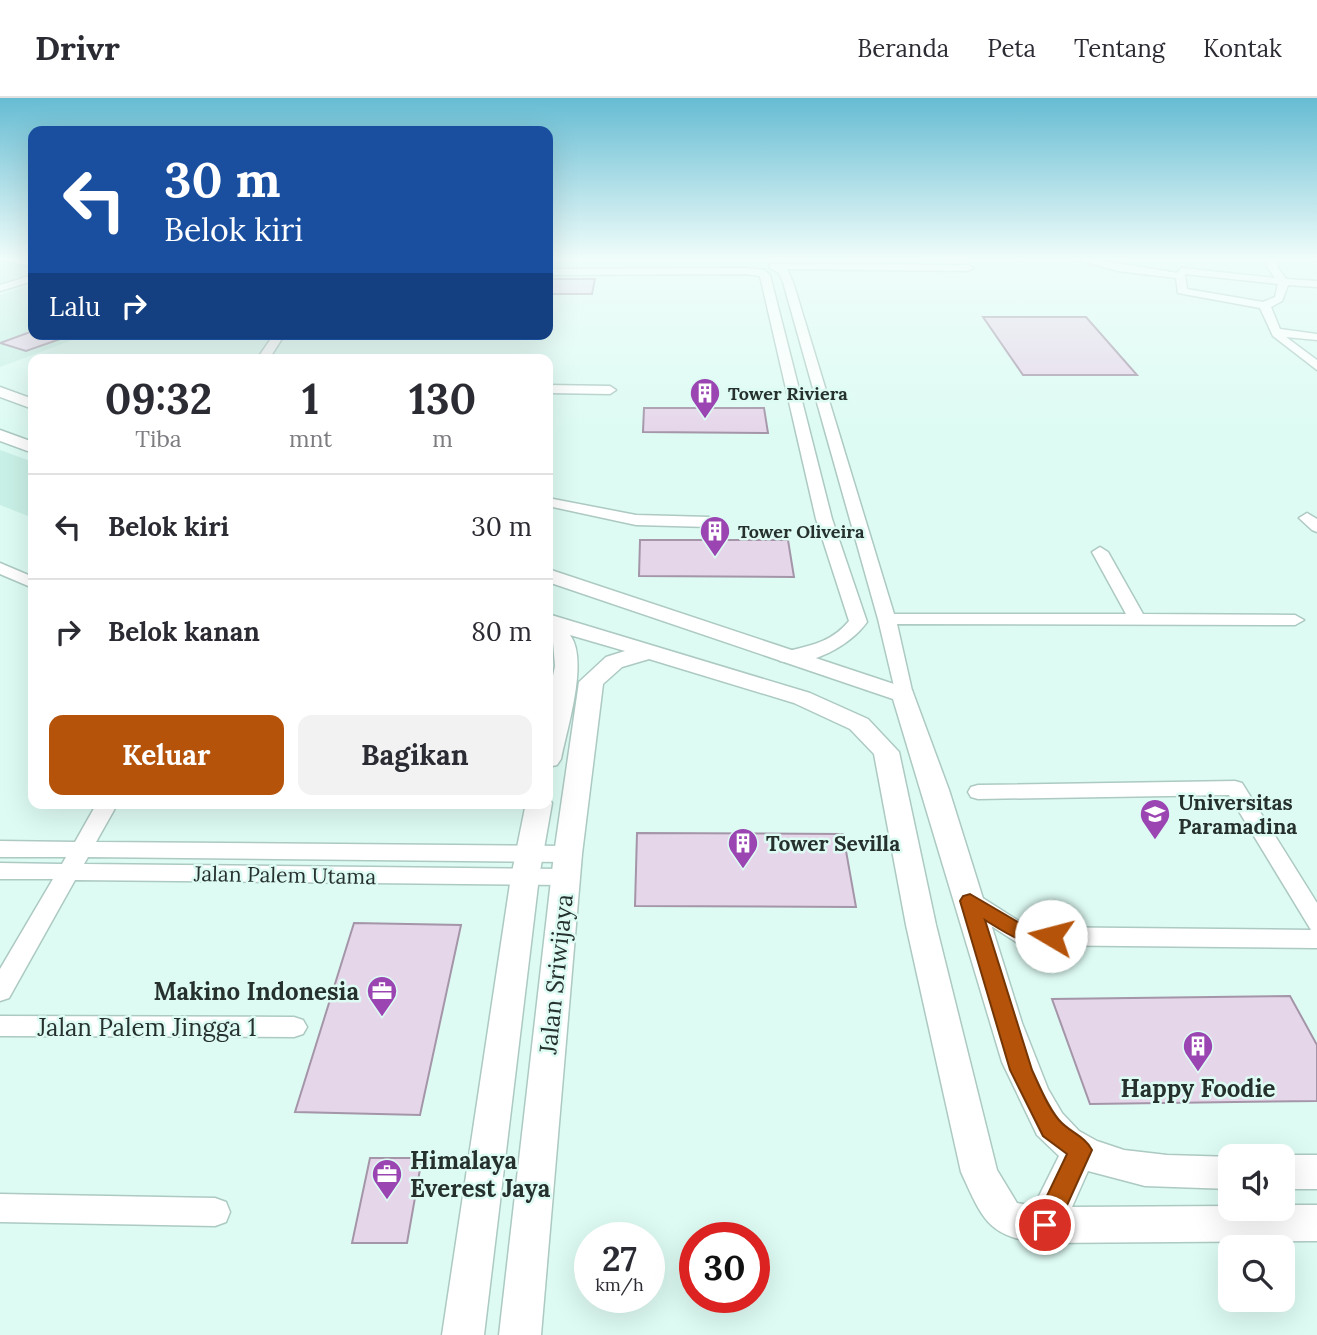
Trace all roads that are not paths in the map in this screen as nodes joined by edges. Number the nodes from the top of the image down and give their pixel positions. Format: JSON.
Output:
{"nodes":[{"id":1,"x":775,"y":317,"type":"edge"},
{"id":2,"x":798,"y":317,"type":"edge"},
{"id":3,"x":1273,"y":317,"type":"edge"},
{"id":4,"x":1276,"y":332,"type":"junction"},
{"id":5,"x":1317,"y":337,"type":"edge"},
{"id":6,"x":1317,"y":366,"type":"edge"},
{"id":7,"x":553,"y":390,"type":"edge"},
{"id":8,"x":610,"y":390,"type":"dead end"},
{"id":9,"x":0,"y":392,"type":"edge"},
{"id":10,"x":794,"y":395,"type":"junction"},
{"id":11,"x":821,"y":395,"type":"junction"},
{"id":12,"x":28,"y":402,"type":"edge"},
{"id":13,"x":7,"y":438,"type":"edge"},
{"id":14,"x":28,"y":440,"type":"edge"},
{"id":15,"x":28,"y":446,"type":"edge"},
{"id":16,"x":553,"y":503,"type":"edge"},
{"id":17,"x":709,"y":522,"type":"dead end"},
{"id":18,"x":1100,"y":552,"type":"dead end"},
{"id":19,"x":0,"y":555,"type":"edge"},
{"id":20,"x":28,"y":567,"type":"edge"},
{"id":21,"x":0,"y":568,"type":"edge"},
{"id":22,"x":553,"y":577,"type":"edge"},
{"id":23,"x":28,"y":581,"type":"edge"},
{"id":24,"x":887,"y":618,"type":"junction"},
{"id":25,"x":1295,"y":620,"type":"dead end"},
{"id":26,"x":1138,"y":621,"type":"junction"},
{"id":27,"x":553,"y":622,"type":"edge"},
{"id":28,"x":553,"y":628,"type":"edge"},
{"id":29,"x":651,"y":651,"type":"junction"},
{"id":30,"x":786,"y":657,"type":"junction"},
{"id":31,"x":904,"y":695,"type":"junction"},
{"id":32,"x":553,"y":735,"type":"edge"},
{"id":33,"x":978,"y":792,"type":"dead end"},
{"id":34,"x":105,"y":809,"type":"edge"},
{"id":35,"x":537,"y":809,"type":"edge"},
{"id":36,"x":0,"y":849,"type":"edge"},
{"id":37,"x":81,"y":850,"type":"junction"},
{"id":38,"x":515,"y":865,"type":"junction"},
{"id":39,"x":567,"y":865,"type":"junction"},
{"id":40,"x":0,"y":871,"type":"edge"},
{"id":41,"x":69,"y":873,"type":"junction"},
{"id":42,"x":970,"y":901,"type":"junction"},
{"id":43,"x":1317,"y":923,"type":"edge"},
{"id":44,"x":1317,"y":939,"type":"edge"},
{"id":45,"x":0,"y":991,"type":"edge"},
{"id":46,"x":0,"y":1026,"type":"edge"},
{"id":47,"x":293,"y":1027,"type":"dead end"},
{"id":48,"x":1080,"y":1150,"type":"junction"},
{"id":49,"x":1218,"y":1172,"type":"edge"},
{"id":50,"x":1295,"y":1172,"type":"edge"},
{"id":51,"x":1317,"y":1172,"type":"edge"},
{"id":52,"x":0,"y":1208,"type":"edge"},
{"id":53,"x":215,"y":1212,"type":"dead end"},
{"id":54,"x":1317,"y":1223,"type":"edge"},
{"id":55,"x":1045,"y":1225,"type":"junction"},
{"id":56,"x":463,"y":1335,"type":"edge"},
{"id":57,"x":520,"y":1335,"type":"edge"}],
"edges":[{"from":1,"to":10,"type":"street"},
{"from":2,"to":11,"type":"street"},
{"from":3,"to":4,"type":"street"},
{"from":4,"to":5,"type":"street"},
{"from":4,"to":6,"type":"street"},
{"from":7,"to":8,"type":"street"},
{"from":9,"to":12,"type":"street"},
{"from":10,"to":11,"type":"street"},
{"from":10,"to":30,"type":"street"},
{"from":11,"to":24,"type":"street"},
{"from":13,"to":14,"type":"street"},
{"from":13,"to":15,"type":"street"},
{"from":16,"to":17,"type":"street"},
{"from":18,"to":26,"type":"street"},
{"from":19,"to":20,"type":"street"},
{"from":21,"to":23,"type":"street"},
{"from":22,"to":30,"type":"street"},
{"from":24,"to":26,"type":"street"},
{"from":24,"to":31,"type":"street"},
{"from":25,"to":26,"type":"street"},
{"from":27,"to":29,"type":"street"},
{"from":28,"to":32,"type":"street"},
{"from":29,"to":39,"type":"street","name":"Jalan Sriwijaya"},
{"from":29,"to":55,"type":"street"},
{"from":30,"to":31,"type":"street"},
{"from":31,"to":42,"type":"street"},
{"from":33,"to":43,"type":"street"},
{"from":34,"to":37,"type":"street"},
{"from":35,"to":38,"type":"street","name":"Jalan Sriwijaya"},
{"from":36,"to":37,"type":"street","name":"Jalan Palem Utama"},
{"from":37,"to":38,"type":"street","name":"Jalan Palem Utama"},
{"from":37,"to":41,"type":"street"},
{"from":38,"to":39,"type":"street"},
{"from":38,"to":41,"type":"street","name":"Jalan Palem Utama"},
{"from":38,"to":56,"type":"street","name":"Jalan Sriwijaya"},
{"from":39,"to":57,"type":"street","name":"Jalan Sriwijaya"},
{"from":40,"to":41,"type":"street","name":"Jalan Palem Utama"},
{"from":41,"to":45,"type":"street"},
{"from":42,"to":44,"type":"street"},
{"from":42,"to":48,"type":"street"},
{"from":46,"to":47,"type":"street","name":"Jalan Palem Jingga 1"},
{"from":48,"to":49,"type":"street"},
{"from":48,"to":55,"type":"street"},
{"from":50,"to":51,"type":"street"},
{"from":52,"to":53,"type":"street"},
{"from":54,"to":55,"type":"street"}]}
